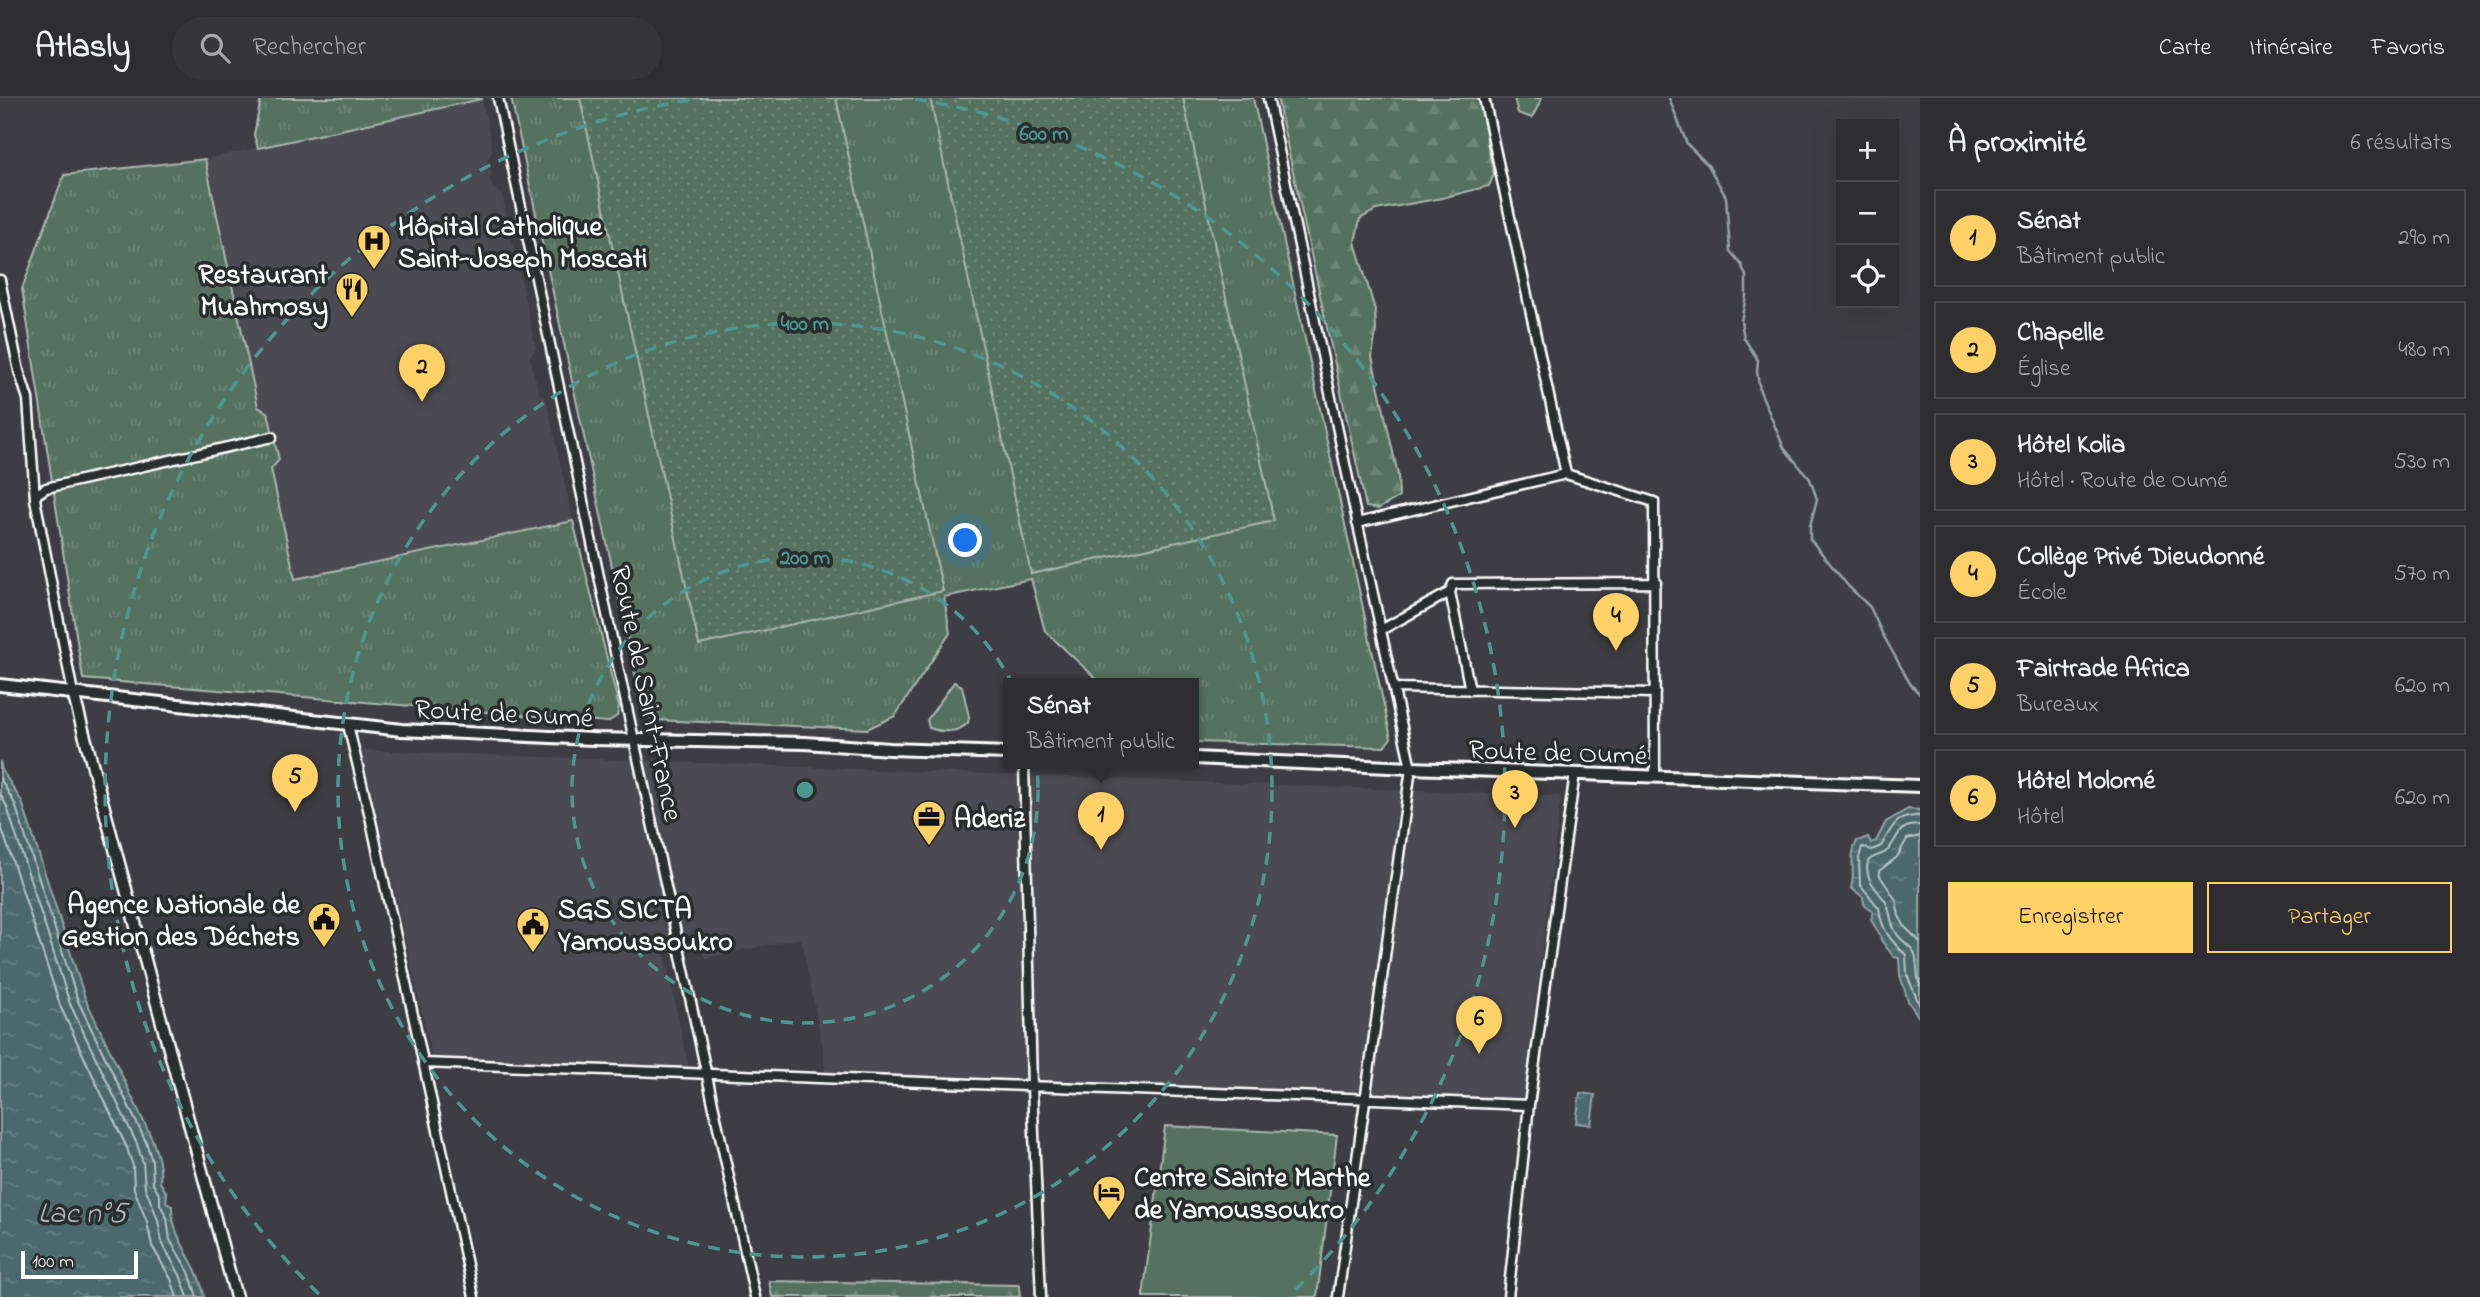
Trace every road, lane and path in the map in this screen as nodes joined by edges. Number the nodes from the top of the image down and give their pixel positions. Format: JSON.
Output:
{"nodes":[{"id":1,"x":498,"y":98,"type":"edge"},
{"id":2,"x":1268,"y":98,"type":"edge"},
{"id":3,"x":1485,"y":98,"type":"edge"},
{"id":4,"x":0,"y":280,"type":"edge"},
{"id":5,"x":272,"y":437,"type":"dead end"},
{"id":6,"x":1566,"y":474,"type":"junction"},
{"id":7,"x":35,"y":499,"type":"junction"},
{"id":8,"x":1357,"y":523,"type":"junction"},
{"id":9,"x":1656,"y":583,"type":"junction"},
{"id":10,"x":1450,"y":592,"type":"junction"},
{"id":11,"x":1381,"y":630,"type":"junction"},
{"id":12,"x":0,"y":685,"type":"edge"},
{"id":13,"x":1394,"y":688,"type":"junction"},
{"id":14,"x":1470,"y":690,"type":"junction"},
{"id":15,"x":1655,"y":693,"type":"junction"},
{"id":16,"x":73,"y":694,"type":"junction"},
{"id":17,"x":348,"y":725,"type":"junction"},
{"id":18,"x":636,"y":741,"type":"junction"},
{"id":19,"x":1003,"y":753,"type":"edge"},
{"id":20,"x":1199,"y":758,"type":"edge"},
{"id":21,"x":1411,"y":768,"type":"junction"},
{"id":22,"x":1024,"y":769,"type":"edge"},
{"id":23,"x":1575,"y":773,"type":"junction"},
{"id":24,"x":1655,"y":777,"type":"junction"},
{"id":25,"x":1920,"y":786,"type":"edge"},
{"id":26,"x":423,"y":1063,"type":"junction"},
{"id":27,"x":704,"y":1072,"type":"junction"},
{"id":28,"x":1032,"y":1087,"type":"junction"},
{"id":29,"x":1365,"y":1100,"type":"junction"},
{"id":30,"x":1529,"y":1105,"type":"junction"},
{"id":31,"x":236,"y":1297,"type":"edge"},
{"id":32,"x":474,"y":1297,"type":"edge"},
{"id":33,"x":755,"y":1297,"type":"edge"},
{"id":34,"x":1041,"y":1297,"type":"edge"},
{"id":35,"x":1338,"y":1297,"type":"edge"},
{"id":36,"x":1508,"y":1297,"type":"edge"}],
"edges":[{"from":1,"to":18,"type":"street","name":"Route de Saint-France"},
{"from":2,"to":8,"type":"street"},
{"from":3,"to":6,"type":"street"},
{"from":4,"to":7,"type":"street"},
{"from":5,"to":7,"type":"street"},
{"from":6,"to":8,"type":"street"},
{"from":6,"to":9,"type":"street"},
{"from":7,"to":16,"type":"street"},
{"from":8,"to":11,"type":"street"},
{"from":9,"to":10,"type":"street"},
{"from":9,"to":15,"type":"street"},
{"from":10,"to":11,"type":"street"},
{"from":10,"to":14,"type":"street"},
{"from":11,"to":13,"type":"street"},
{"from":12,"to":16,"type":"main road","name":"Route de Oumé"},
{"from":13,"to":14,"type":"street"},
{"from":13,"to":21,"type":"street"},
{"from":14,"to":15,"type":"street"},
{"from":15,"to":24,"type":"street"},
{"from":16,"to":17,"type":"main road","name":"Route de Oumé"},
{"from":16,"to":31,"type":"street"},
{"from":17,"to":18,"type":"main road","name":"Route de Oumé"},
{"from":17,"to":26,"type":"street"},
{"from":18,"to":19,"type":"main road","name":"Route de Oumé"},
{"from":18,"to":27,"type":"street","name":"Route de Saint-France"},
{"from":20,"to":21,"type":"main road","name":"Route de Oumé"},
{"from":21,"to":23,"type":"main road","name":"Route de Oumé"},
{"from":21,"to":29,"type":"street"},
{"from":22,"to":28,"type":"street"},
{"from":23,"to":24,"type":"main road","name":"Route de Oumé"},
{"from":23,"to":30,"type":"street"},
{"from":24,"to":25,"type":"main road","name":"Route de Oumé"},
{"from":26,"to":27,"type":"street"},
{"from":26,"to":32,"type":"street"},
{"from":27,"to":28,"type":"street"},
{"from":27,"to":33,"type":"street","name":"Route de Saint-France"},
{"from":28,"to":29,"type":"street"},
{"from":28,"to":34,"type":"street"},
{"from":29,"to":30,"type":"street"},
{"from":29,"to":35,"type":"street"},
{"from":30,"to":36,"type":"street"}]}
